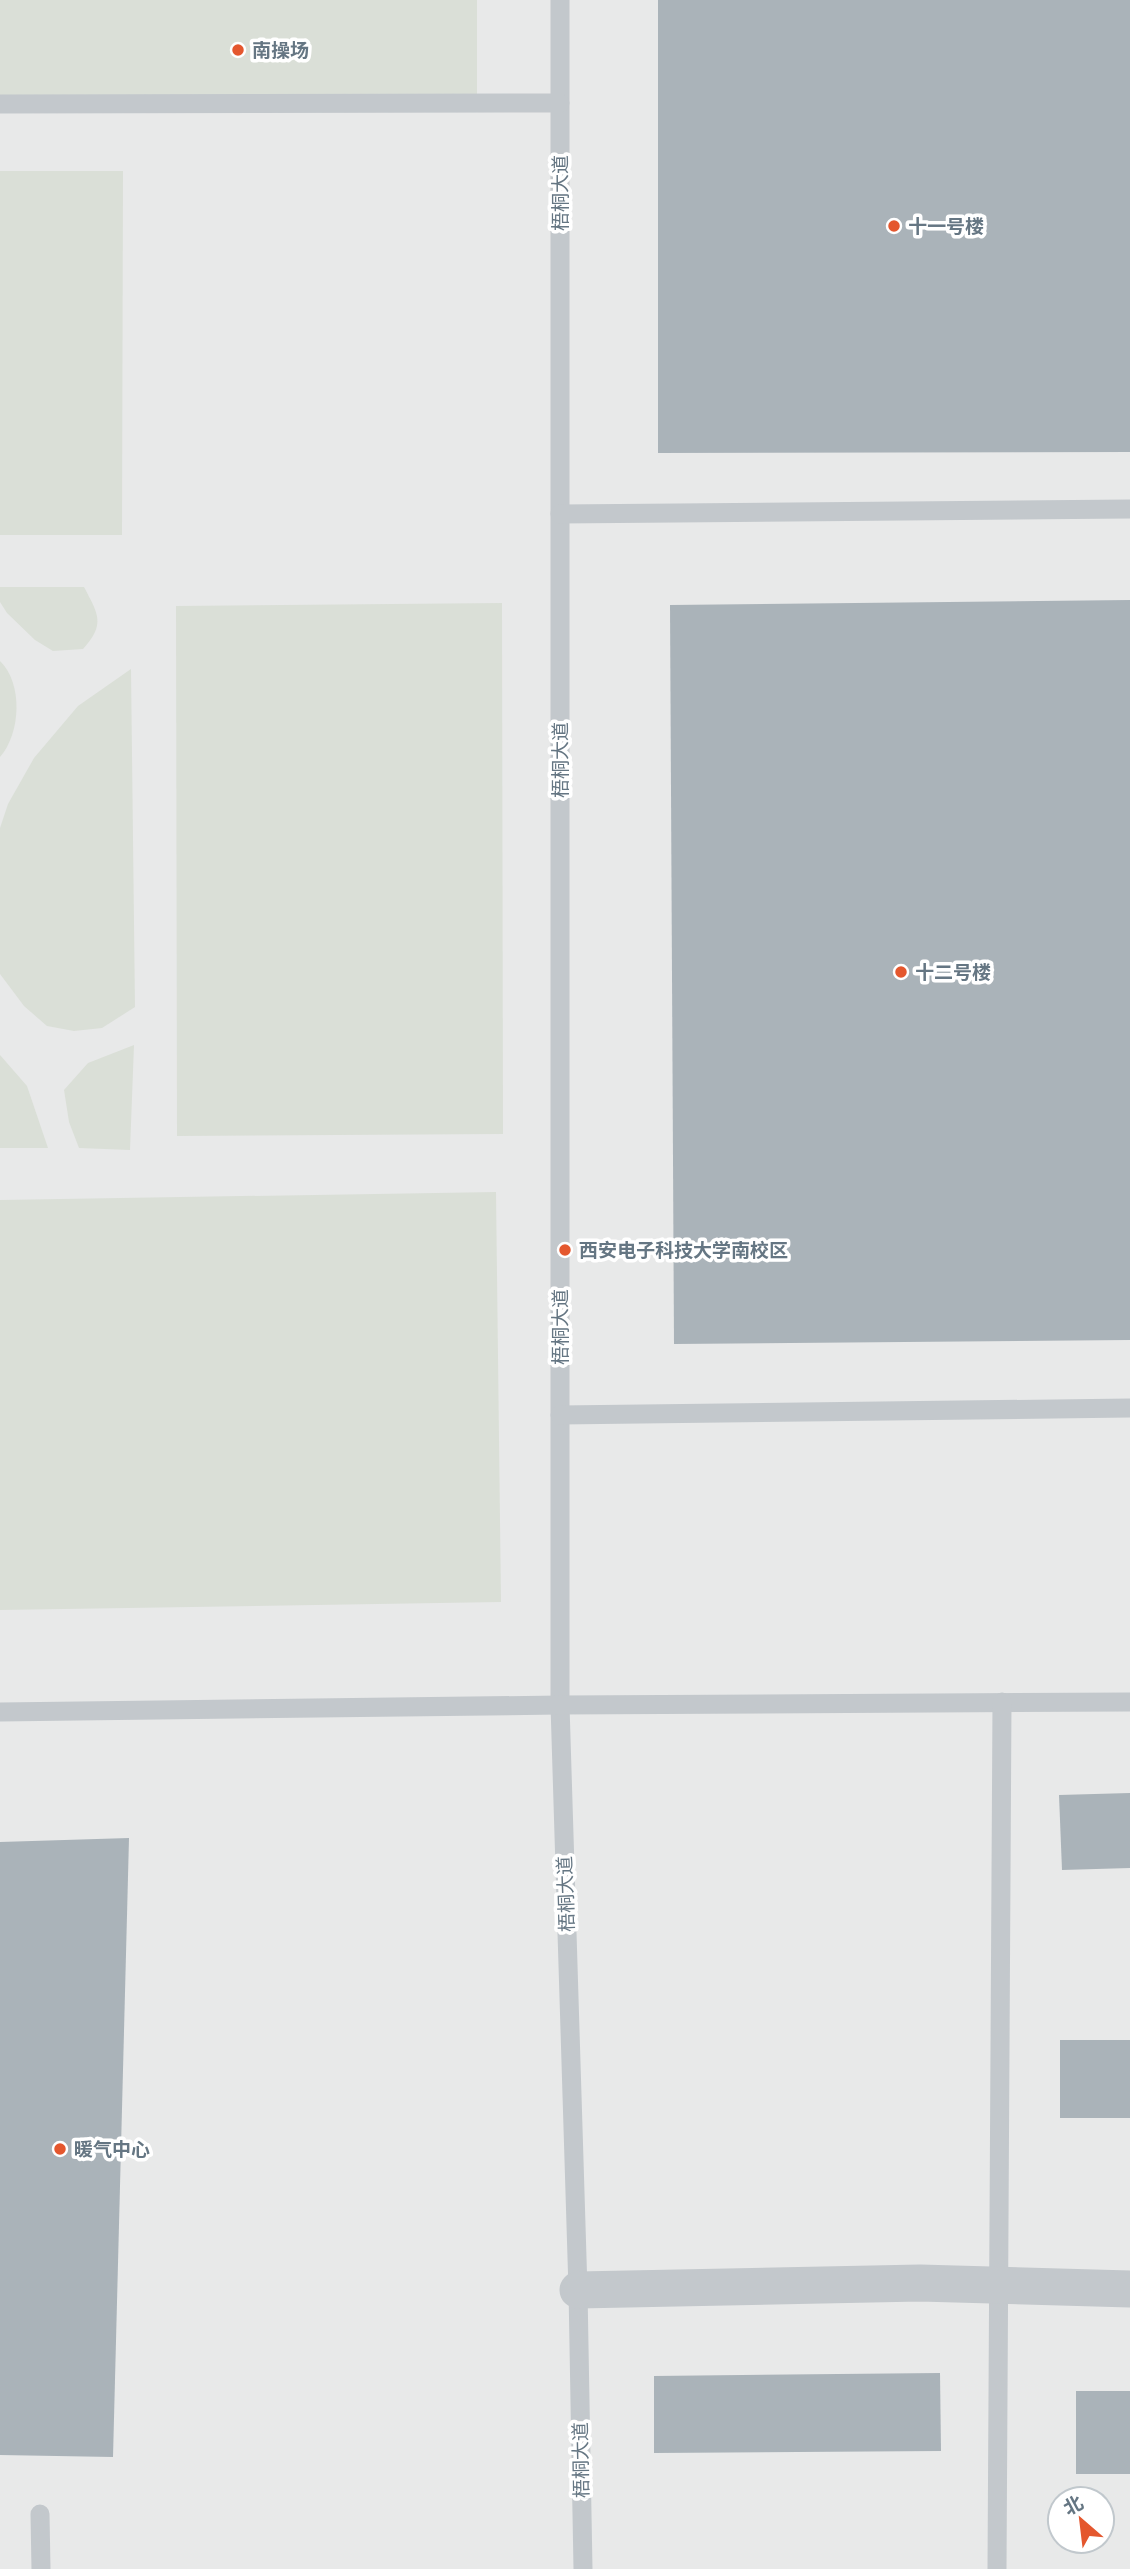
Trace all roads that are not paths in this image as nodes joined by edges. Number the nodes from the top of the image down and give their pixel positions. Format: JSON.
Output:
{"nodes":[{"id":1,"x":560,"y":0,"type":"edge"},
{"id":2,"x":560,"y":103,"type":"junction"},
{"id":3,"x":0,"y":104,"type":"edge"},
{"id":4,"x":1130,"y":509,"type":"edge"},
{"id":5,"x":560,"y":514,"type":"junction"},
{"id":6,"x":1130,"y":1408,"type":"edge"},
{"id":7,"x":560,"y":1415,"type":"junction"},
{"id":8,"x":1002,"y":1702,"type":"junction"},
{"id":9,"x":1130,"y":1702,"type":"edge"},
{"id":10,"x":560,"y":1705,"type":"junction"},
{"id":11,"x":0,"y":1712,"type":"edge"},
{"id":12,"x":999,"y":2285,"type":"junction"},
{"id":13,"x":1130,"y":2289,"type":"edge"},
{"id":14,"x":578,"y":2290,"type":"junction"},
{"id":15,"x":40,"y":2514,"type":"dead end"},
{"id":16,"x":41,"y":2569,"type":"edge"},
{"id":17,"x":583,"y":2569,"type":"edge"},
{"id":18,"x":997,"y":2569,"type":"edge"}],
"edges":[{"from":1,"to":2,"type":"lane","name":"梧桐大道"},
{"from":2,"to":3,"type":"lane"},
{"from":2,"to":5,"type":"lane","name":"梧桐大道"},
{"from":4,"to":5,"type":"lane"},
{"from":5,"to":7,"type":"lane","name":"梧桐大道"},
{"from":6,"to":7,"type":"lane"},
{"from":7,"to":10,"type":"lane","name":"梧桐大道"},
{"from":8,"to":9,"type":"lane"},
{"from":8,"to":10,"type":"lane"},
{"from":8,"to":12,"type":"lane"},
{"from":10,"to":11,"type":"lane"},
{"from":10,"to":14,"type":"lane","name":"梧桐大道"},
{"from":12,"to":13,"type":"street"},
{"from":12,"to":14,"type":"street"},
{"from":12,"to":18,"type":"lane"},
{"from":14,"to":17,"type":"lane","name":"梧桐大道"},
{"from":15,"to":16,"type":"lane"}]}
